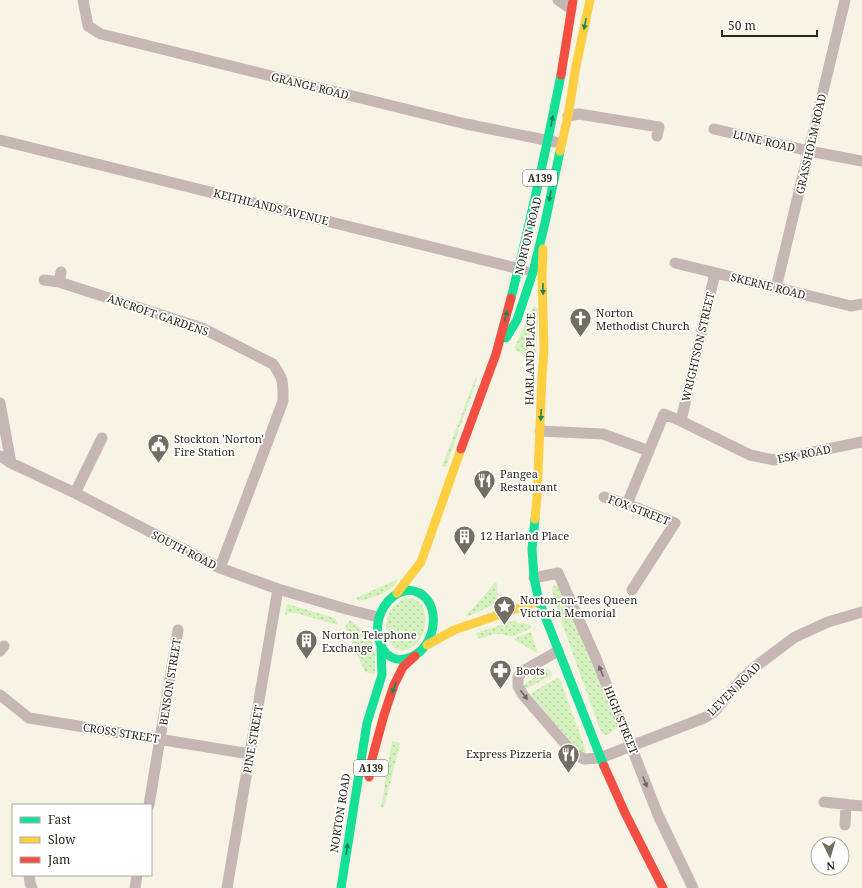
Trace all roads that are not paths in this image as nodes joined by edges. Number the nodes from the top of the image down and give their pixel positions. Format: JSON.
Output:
{"nodes":[{"id":1,"x":83,"y":0,"type":"edge"},
{"id":2,"x":558,"y":0,"type":"edge"},
{"id":3,"x":590,"y":0,"type":"edge"},
{"id":4,"x":845,"y":0,"type":"edge"},
{"id":5,"x":572,"y":5,"type":"edge"},
{"id":6,"x":568,"y":116,"type":"junction"},
{"id":7,"x":714,"y":129,"type":"dead end"},
{"id":8,"x":657,"y":136,"type":"dead end"},
{"id":9,"x":0,"y":140,"type":"edge"},
{"id":10,"x":548,"y":141,"type":"junction"},
{"id":11,"x":561,"y":144,"type":"junction"},
{"id":12,"x":809,"y":151,"type":"junction"},
{"id":13,"x":862,"y":161,"type":"edge"},
{"id":14,"x":675,"y":263,"type":"dead end"},
{"id":15,"x":519,"y":269,"type":"junction"},
{"id":16,"x":715,"y":273,"type":"junction"},
{"id":17,"x":537,"y":274,"type":"junction"},
{"id":18,"x":44,"y":280,"type":"dead end"},
{"id":19,"x":776,"y":288,"type":"junction"},
{"id":20,"x":862,"y":304,"type":"edge"},
{"id":21,"x":496,"y":354,"type":"junction"},
{"id":22,"x":0,"y":403,"type":"edge"},
{"id":23,"x":681,"y":421,"type":"junction"},
{"id":24,"x":540,"y":431,"type":"junction"},
{"id":25,"x":102,"y":438,"type":"dead end"},
{"id":26,"x":862,"y":442,"type":"edge"},
{"id":27,"x":649,"y":451,"type":"junction"},
{"id":28,"x":0,"y":456,"type":"edge"},
{"id":29,"x":11,"y":463,"type":"junction"},
{"id":30,"x":75,"y":493,"type":"junction"},
{"id":31,"x":604,"y":497,"type":"dead end"},
{"id":32,"x":627,"y":504,"type":"junction"},
{"id":33,"x":421,"y":562,"type":"junction"},
{"id":34,"x":220,"y":568,"type":"junction"},
{"id":35,"x":534,"y":578,"type":"junction"},
{"id":36,"x":278,"y":589,"type":"junction"},
{"id":37,"x":632,"y":590,"type":"dead end"},
{"id":38,"x":397,"y":593,"type":"junction"},
{"id":39,"x":424,"y":596,"type":"junction"},
{"id":40,"x":539,"y":601,"type":"junction"},
{"id":41,"x":862,"y":612,"type":"edge"},
{"id":42,"x":378,"y":617,"type":"junction"},
{"id":43,"x":444,"y":624,"type":"junction"},
{"id":44,"x":178,"y":630,"type":"dead end"},
{"id":45,"x":427,"y":645,"type":"junction"},
{"id":46,"x":382,"y":648,"type":"junction"},
{"id":47,"x":558,"y":652,"type":"junction"},
{"id":48,"x":415,"y":656,"type":"junction"},
{"id":49,"x":0,"y":695,"type":"edge"},
{"id":50,"x":161,"y":739,"type":"junction"},
{"id":51,"x":631,"y":746,"type":"junction"},
{"id":52,"x":250,"y":754,"type":"junction"},
{"id":53,"x":600,"y":758,"type":"junction"},
{"id":54,"x":369,"y":782,"type":"dead end"},
{"id":55,"x":824,"y":802,"type":"dead end"},
{"id":56,"x":149,"y":804,"type":"edge"},
{"id":57,"x":846,"y":804,"type":"junction"},
{"id":58,"x":862,"y":806,"type":"edge"},
{"id":59,"x":845,"y":825,"type":"dead end"},
{"id":60,"x":29,"y":876,"type":"edge"},
{"id":61,"x":137,"y":876,"type":"edge"},
{"id":62,"x":32,"y":888,"type":"edge"},
{"id":63,"x":135,"y":888,"type":"edge"},
{"id":64,"x":228,"y":888,"type":"edge"},
{"id":65,"x":341,"y":888,"type":"edge"},
{"id":66,"x":663,"y":888,"type":"edge"},
{"id":67,"x":693,"y":888,"type":"edge"}],
"edges":[{"from":1,"to":10,"type":"street","name":"GRANGE ROAD"},
{"from":2,"to":5,"type":"street"},
{"from":3,"to":6,"type":"main road","name":"NORTON ROAD","number":"A139","one_way":true},
{"from":4,"to":12,"type":"street","name":"GRASSHOLM ROAD"},
{"from":10,"to":5,"type":"main road","name":"NORTON ROAD","number":"A139","one_way":true},
{"from":6,"to":8,"type":"street"},
{"from":6,"to":11,"type":"main road","name":"NORTON ROAD","number":"A139"},
{"from":7,"to":12,"type":"street","name":"LUNE ROAD"},
{"from":9,"to":15,"type":"street","name":"KEITHLANDS AVENUE"},
{"from":10,"to":11,"type":"street","name":"GRANGE ROAD"},
{"from":10,"to":15,"type":"main road","name":"NORTON ROAD","number":"A139"},
{"from":11,"to":17,"type":"main road","name":"NORTON ROAD","number":"A139","one_way":true},
{"from":12,"to":13,"type":"street","name":"LUNE ROAD"},
{"from":12,"to":19,"type":"street","name":"GRASSHOLM ROAD"},
{"from":14,"to":16,"type":"street","name":"SKERNE ROAD"},
{"from":15,"to":17,"type":"street","name":"KEITHLANDS AVENUE"},
{"from":21,"to":15,"type":"main road","name":"NORTON ROAD","number":"A139","one_way":true},
{"from":16,"to":19,"type":"street","name":"SKERNE ROAD"},
{"from":16,"to":23,"type":"street","name":"WRIGHTSON STREET"},
{"from":17,"to":21,"type":"main road","name":"NORTON ROAD","number":"A139"},
{"from":17,"to":24,"type":"main road","name":"HARLAND PLACE","one_way":true},
{"from":18,"to":34,"type":"street","name":"ANCROFT GARDENS"},
{"from":19,"to":20,"type":"street","name":"SKERNE ROAD"},
{"from":21,"to":33,"type":"main road","name":"NORTON ROAD","number":"A139"},
{"from":22,"to":29,"type":"street"},
{"from":23,"to":26,"type":"street","name":"ESK ROAD"},
{"from":23,"to":27,"type":"street","name":"ESK ROAD"},
{"from":24,"to":27,"type":"street"},
{"from":24,"to":35,"type":"main road","name":"HARLAND PLACE"},
{"from":25,"to":30,"type":"street"},
{"from":27,"to":32,"type":"street"},
{"from":28,"to":29,"type":"street","name":"SOUTH ROAD"},
{"from":29,"to":30,"type":"street","name":"SOUTH ROAD"},
{"from":30,"to":34,"type":"street","name":"SOUTH ROAD"},
{"from":31,"to":32,"type":"street","name":"FOX STREET"},
{"from":32,"to":37,"type":"street","name":"FOX STREET"},
{"from":33,"to":38,"type":"main road","name":"NORTON ROAD","number":"A139"},
{"from":33,"to":39,"type":"main road","name":"NORTON ROAD","number":"A139"},
{"from":34,"to":36,"type":"street","name":"SOUTH ROAD"},
{"from":35,"to":40,"type":"main road"},
{"from":51,"to":35,"type":"street","name":"HIGH STREET","one_way":true},
{"from":36,"to":42,"type":"street","name":"SOUTH ROAD"},
{"from":36,"to":52,"type":"street","name":"PINE STREET"},
{"from":38,"to":39,"type":"main road"},
{"from":38,"to":42,"type":"main road","number":"A139"},
{"from":39,"to":43,"type":"main road","number":"A139"},
{"from":40,"to":43,"type":"main road"},
{"from":40,"to":47,"type":"main road"},
{"from":41,"to":51,"type":"street","name":"LEVEN ROAD"},
{"from":42,"to":46,"type":"main road","number":"A139"},
{"from":43,"to":45,"type":"main road"},
{"from":43,"to":45,"type":"main road"},
{"from":44,"to":50,"type":"street","name":"BENSON STREET"},
{"from":45,"to":48,"type":"main road","number":"A139"},
{"from":46,"to":48,"type":"main road"},
{"from":65,"to":46,"type":"main road","name":"NORTON ROAD","number":"A139","one_way":true},
{"from":47,"to":53,"type":"main road"},
{"from":47,"to":53,"type":"street","one_way":true},
{"from":48,"to":54,"type":"main road","number":"A139","one_way":true},
{"from":49,"to":50,"type":"street","name":"CROSS STREET"},
{"from":50,"to":52,"type":"street","name":"CROSS STREET"},
{"from":50,"to":56,"type":"street","name":"BENSON STREET"},
{"from":51,"to":53,"type":"street","name":"LEVEN ROAD"},
{"from":51,"to":67,"type":"street","name":"HIGH STREET","one_way":true},
{"from":52,"to":64,"type":"street","name":"PINE STREET"},
{"from":53,"to":66,"type":"main road"},
{"from":55,"to":57,"type":"street"},
{"from":57,"to":58,"type":"street"},
{"from":57,"to":59,"type":"street"},
{"from":60,"to":62,"type":"street"},
{"from":61,"to":63,"type":"street"}]}
